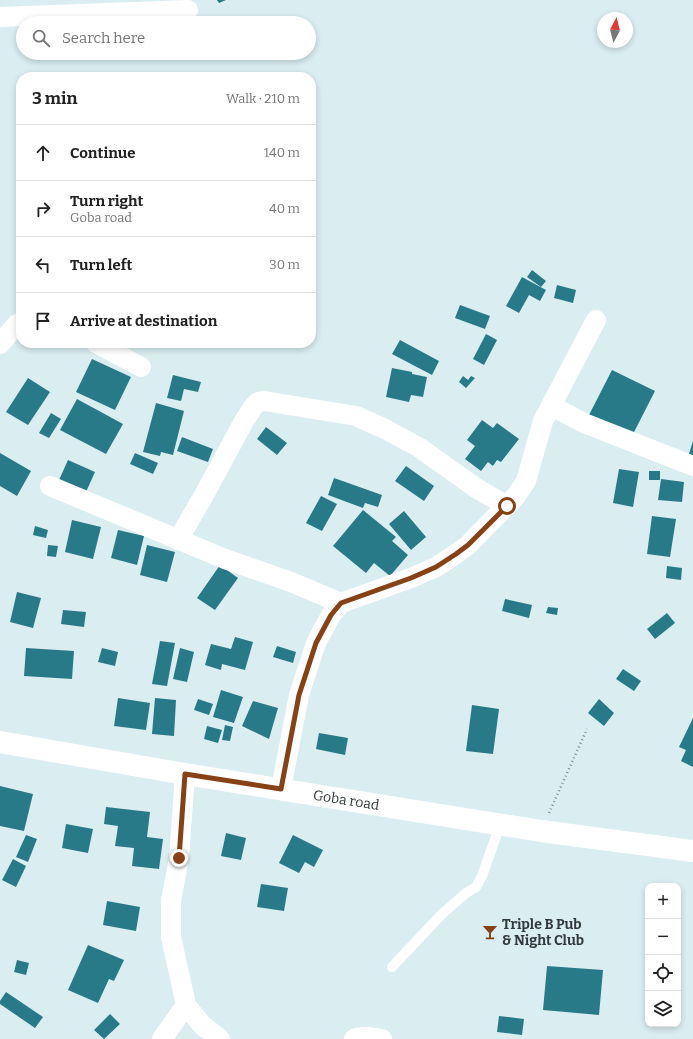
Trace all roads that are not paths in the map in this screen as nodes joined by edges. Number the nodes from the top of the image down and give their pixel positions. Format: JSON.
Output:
{"nodes":[{"id":1,"x":70,"y":0,"type":"edge"},
{"id":2,"x":188,"y":10,"type":"dead end"},
{"id":3,"x":94,"y":14,"type":"junction"},
{"id":4,"x":16,"y":16,"type":"edge"},
{"id":5,"x":31,"y":16,"type":"edge"},
{"id":6,"x":0,"y":17,"type":"edge"},
{"id":7,"x":596,"y":320,"type":"dead end"},
{"id":8,"x":16,"y":325,"type":"edge"},
{"id":9,"x":0,"y":344,"type":"edge"},
{"id":10,"x":105,"y":348,"type":"edge"},
{"id":11,"x":141,"y":367,"type":"dead end"},
{"id":12,"x":552,"y":406,"type":"junction"},
{"id":13,"x":693,"y":466,"type":"edge"},
{"id":14,"x":50,"y":486,"type":"dead end"},
{"id":15,"x":507,"y":506,"type":"junction"},
{"id":16,"x":178,"y":540,"type":"junction"},
{"id":17,"x":341,"y":603,"type":"junction"},
{"id":18,"x":0,"y":742,"type":"edge"},
{"id":19,"x":185,"y":774,"type":"junction"},
{"id":20,"x":281,"y":789,"type":"junction"},
{"id":21,"x":500,"y":825,"type":"junction"},
{"id":22,"x":693,"y":851,"type":"edge"},
{"id":23,"x":392,"y":967,"type":"dead end"},
{"id":24,"x":186,"y":1005,"type":"junction"},
{"id":25,"x":162,"y":1039,"type":"edge"},
{"id":26,"x":220,"y":1039,"type":"edge"},
{"id":27,"x":354,"y":1039,"type":"edge"},
{"id":28,"x":382,"y":1039,"type":"edge"}],
"edges":[{"from":1,"to":3,"type":"street"},
{"from":2,"to":3,"type":"street"},
{"from":3,"to":5,"type":"street"},
{"from":4,"to":6,"type":"street"},
{"from":7,"to":12,"type":"street"},
{"from":8,"to":9,"type":"street"},
{"from":10,"to":11,"type":"street"},
{"from":12,"to":13,"type":"street"},
{"from":12,"to":15,"type":"street"},
{"from":14,"to":16,"type":"street"},
{"from":15,"to":16,"type":"street"},
{"from":15,"to":17,"type":"street"},
{"from":16,"to":17,"type":"street"},
{"from":17,"to":20,"type":"street"},
{"from":18,"to":19,"type":"street","name":"Goba road"},
{"from":19,"to":20,"type":"street","name":"Goba road"},
{"from":19,"to":24,"type":"street"},
{"from":20,"to":21,"type":"street","name":"Goba road"},
{"from":21,"to":22,"type":"street","name":"Goba road"},
{"from":21,"to":23,"type":"lane"},
{"from":24,"to":25,"type":"street"},
{"from":24,"to":26,"type":"street"},
{"from":27,"to":28,"type":"street"}]}
